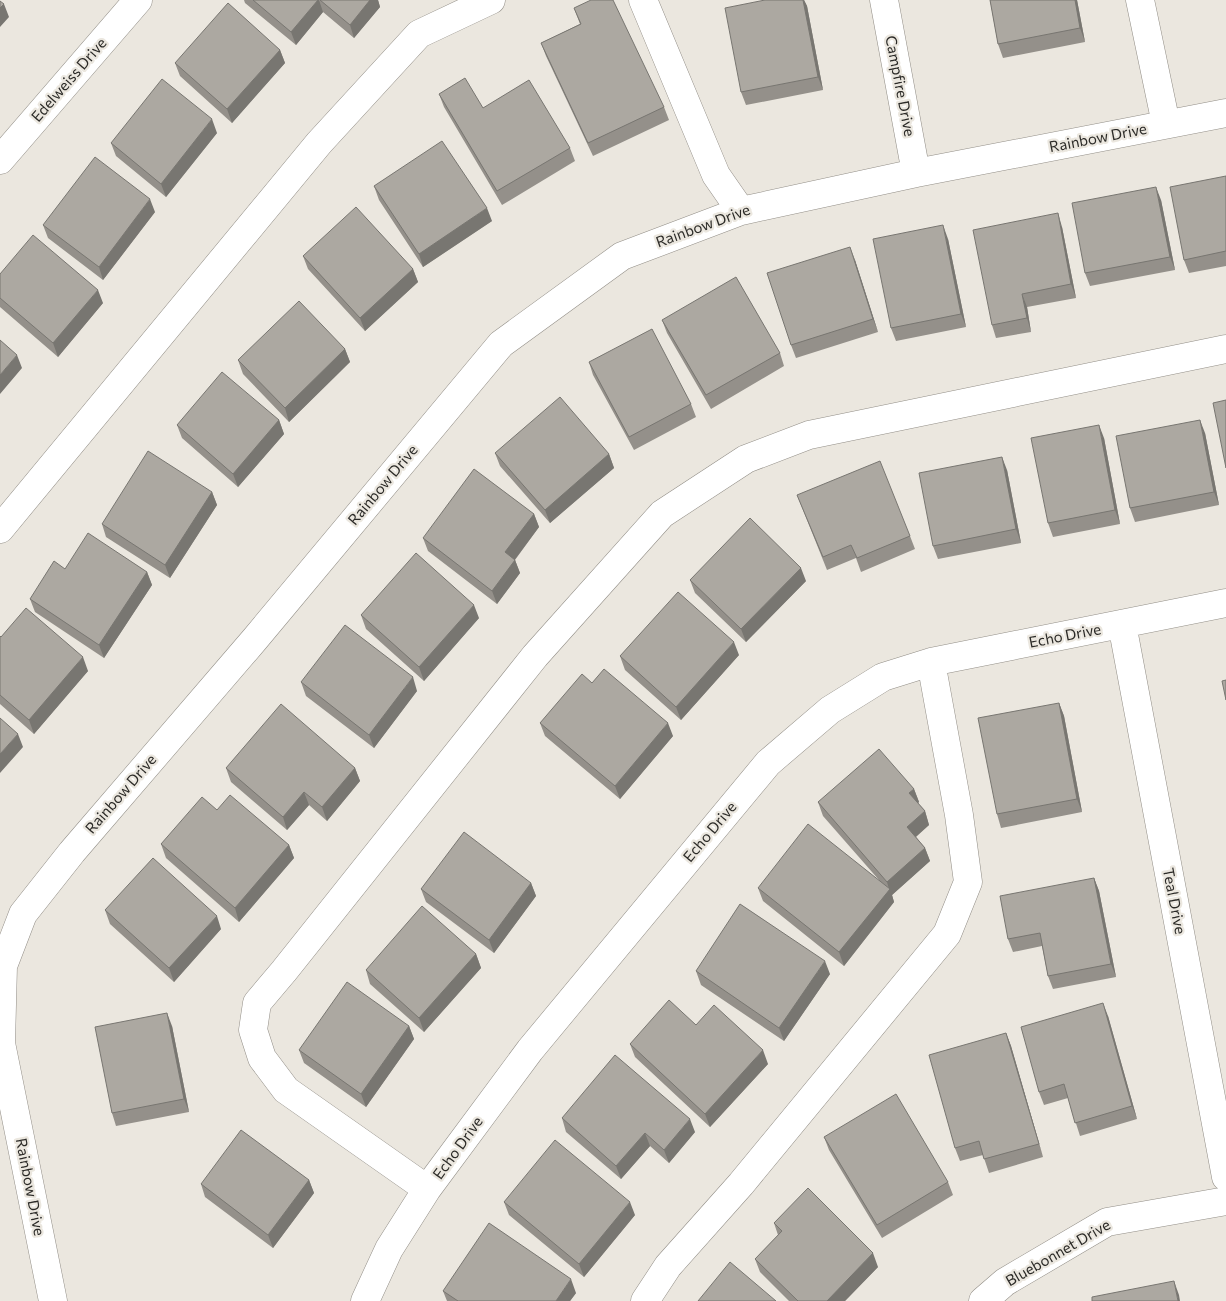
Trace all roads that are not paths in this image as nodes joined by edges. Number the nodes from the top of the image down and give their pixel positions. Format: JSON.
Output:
{"nodes":[{"id":1,"x":138,"y":0,"type":"edge"},
{"id":2,"x":491,"y":0,"type":"edge"},
{"id":3,"x":643,"y":0,"type":"edge"},
{"id":4,"x":884,"y":0,"type":"edge"},
{"id":5,"x":1140,"y":0,"type":"edge"},
{"id":6,"x":1226,"y":113,"type":"edge"},
{"id":7,"x":1166,"y":124,"type":"junction"},
{"id":8,"x":0,"y":160,"type":"edge"},
{"id":9,"x":916,"y":173,"type":"junction"},
{"id":10,"x":741,"y":211,"type":"junction"},
{"id":11,"x":1226,"y":349,"type":"edge"},
{"id":12,"x":0,"y":529,"type":"edge"},
{"id":13,"x":1226,"y":604,"type":"edge"},
{"id":14,"x":1122,"y":624,"type":"junction"},
{"id":15,"x":931,"y":662,"type":"junction"},
{"id":16,"x":1226,"y":1177,"type":"edge"},
{"id":17,"x":427,"y":1189,"type":"junction"},
{"id":18,"x":1226,"y":1201,"type":"edge"},
{"id":19,"x":53,"y":1301,"type":"edge"},
{"id":20,"x":365,"y":1301,"type":"edge"},
{"id":21,"x":645,"y":1301,"type":"edge"},
{"id":22,"x":983,"y":1301,"type":"edge"}],
"edges":[{"from":1,"to":8,"type":"street","name":"Edelweiss Drive"},
{"from":2,"to":12,"type":"street"},
{"from":3,"to":10,"type":"street"},
{"from":4,"to":9,"type":"street","name":"Campfire Drive"},
{"from":5,"to":7,"type":"street"},
{"from":6,"to":7,"type":"street","name":"Rainbow Drive"},
{"from":7,"to":9,"type":"street","name":"Rainbow Drive"},
{"from":9,"to":10,"type":"street","name":"Rainbow Drive"},
{"from":10,"to":19,"type":"street","name":"Rainbow Drive"},
{"from":11,"to":17,"type":"street"},
{"from":13,"to":14,"type":"street","name":"Echo Drive"},
{"from":14,"to":15,"type":"street","name":"Echo Drive"},
{"from":14,"to":16,"type":"street","name":"Teal Drive"},
{"from":15,"to":17,"type":"street","name":"Echo Drive"},
{"from":15,"to":21,"type":"street"},
{"from":17,"to":20,"type":"street","name":"Echo Drive"},
{"from":18,"to":22,"type":"street","name":"Bluebonnet Drive"}]}
